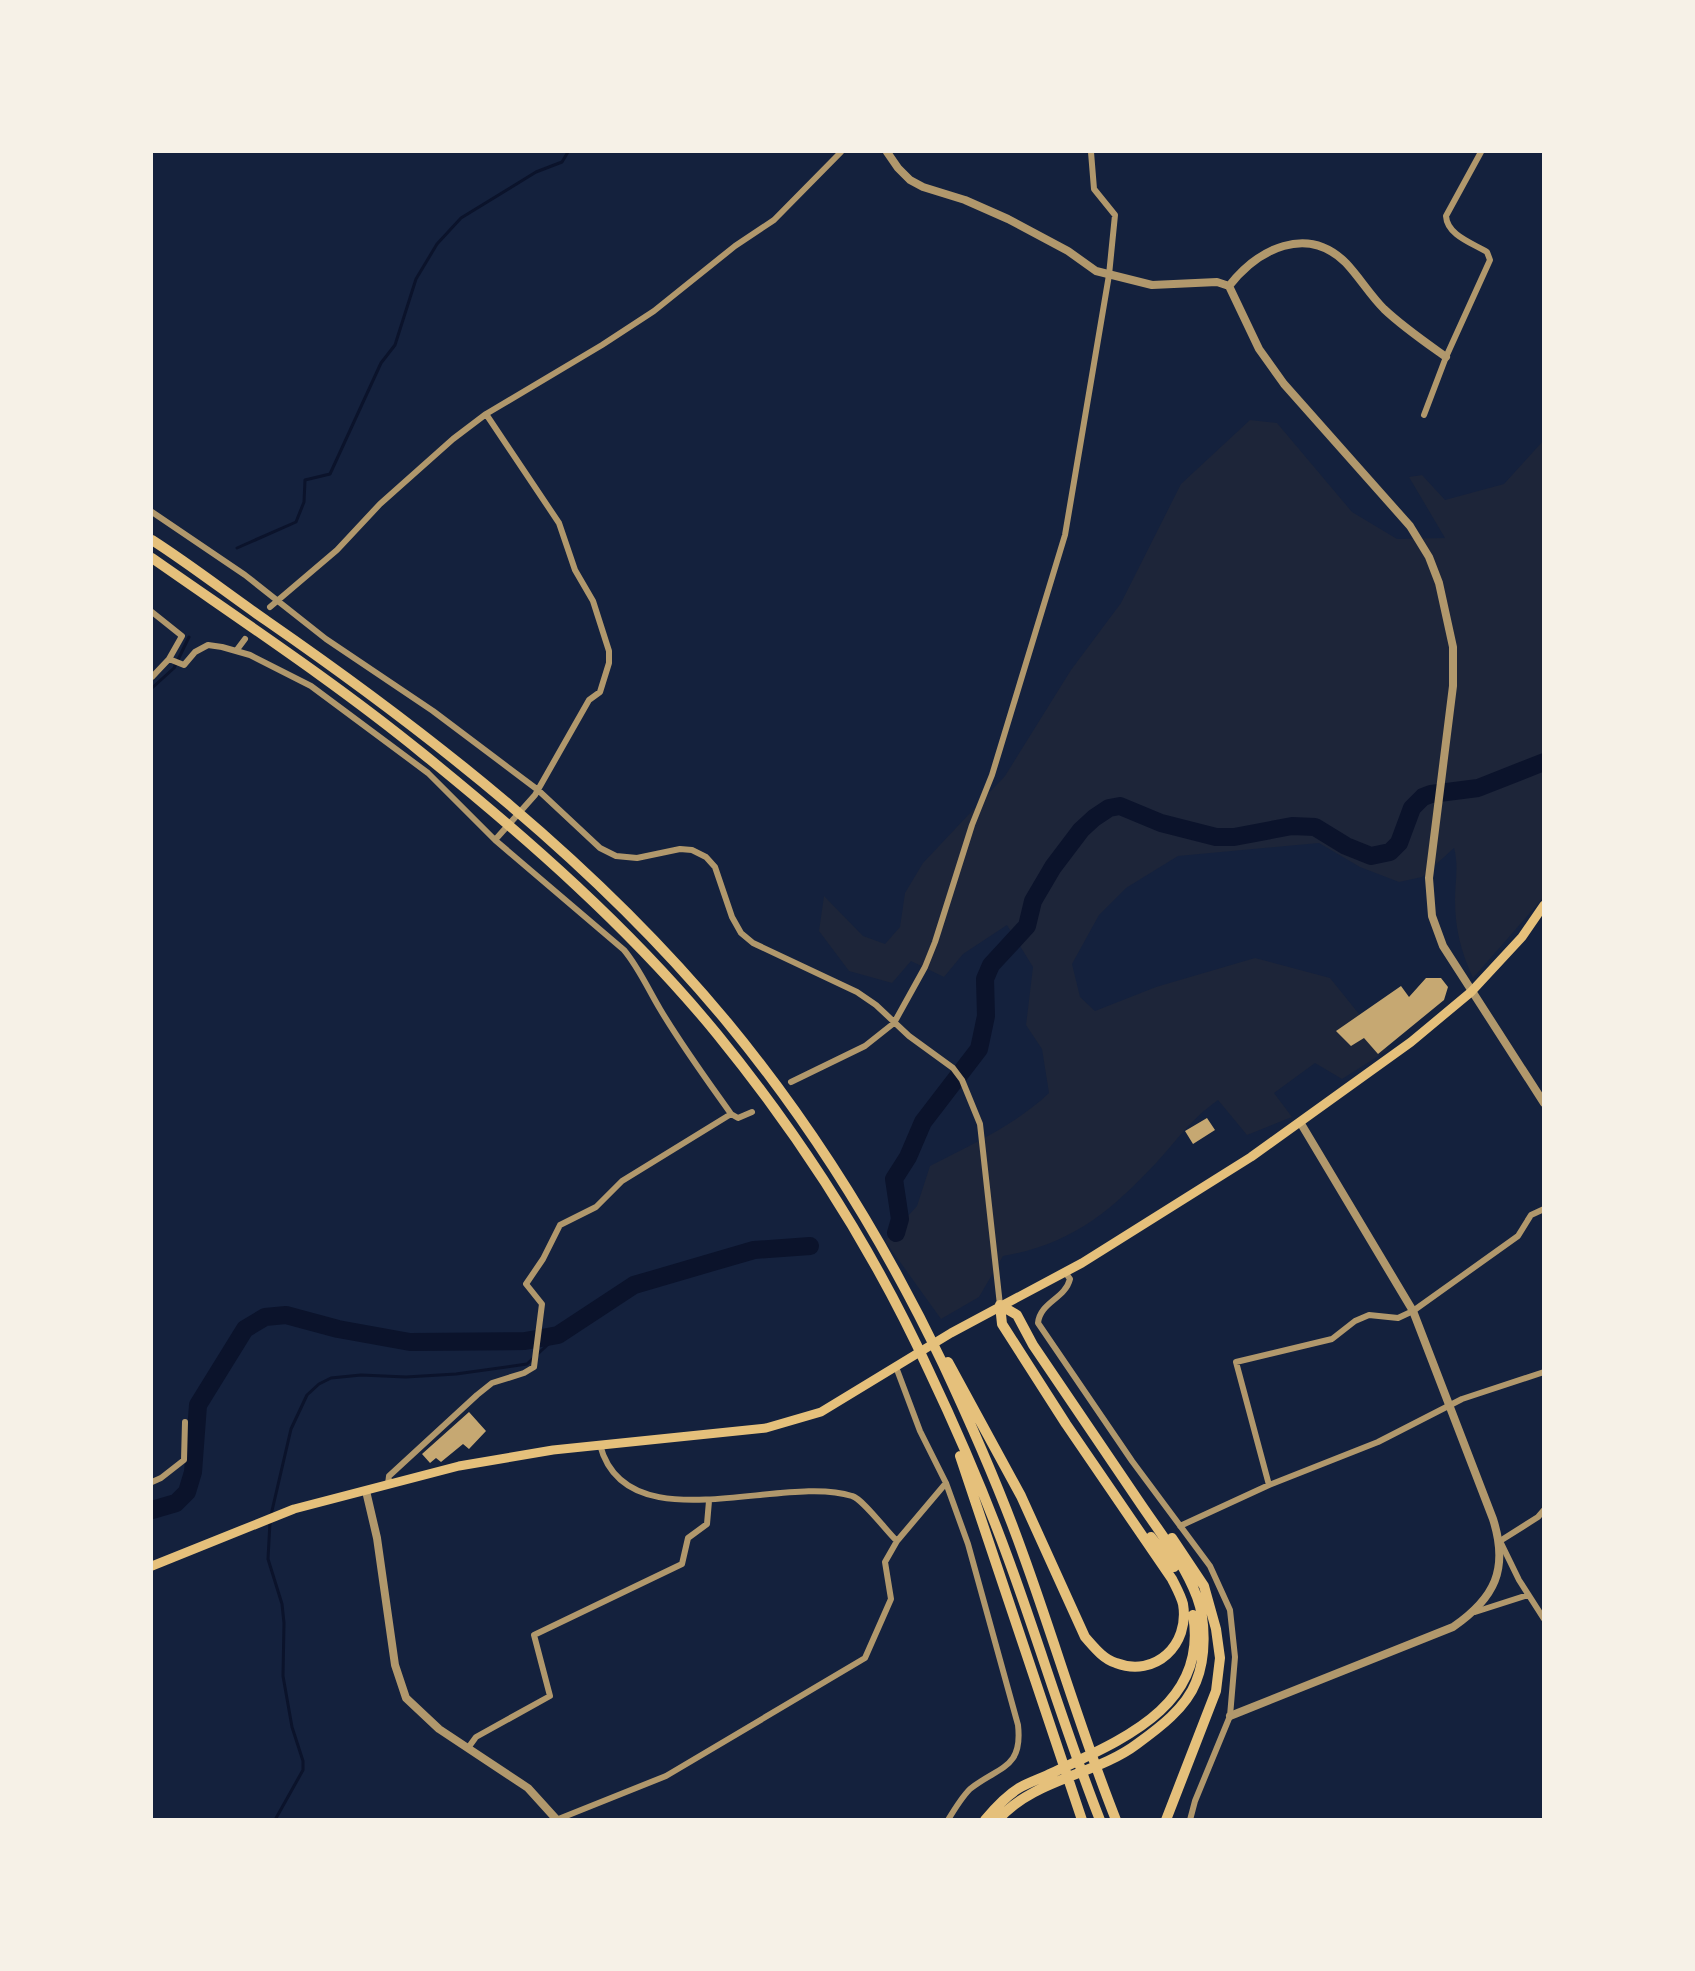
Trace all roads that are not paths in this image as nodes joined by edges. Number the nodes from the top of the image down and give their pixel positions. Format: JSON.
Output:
{"nodes":[{"id":1,"x":841,"y":152,"type":"edge"},
{"id":2,"x":887,"y":152,"type":"edge"},
{"id":3,"x":1091,"y":152,"type":"edge"},
{"id":4,"x":1480,"y":152,"type":"edge"},
{"id":5,"x":1109,"y":275,"type":"junction"},
{"id":6,"x":1229,"y":286,"type":"junction"},
{"id":7,"x":1446,"y":357,"type":"junction"},
{"id":8,"x":486,"y":414,"type":"junction"},
{"id":9,"x":1424,"y":415,"type":"dead end"},
{"id":10,"x":152,"y":512,"type":"edge"},
{"id":11,"x":152,"y":540,"type":"edge"},
{"id":12,"x":152,"y":558,"type":"edge"},
{"id":13,"x":277,"y":602,"type":"junction"},
{"id":14,"x":270,"y":607,"type":"dead end"},
{"id":15,"x":152,"y":612,"type":"edge"},
{"id":16,"x":245,"y":639,"type":"dead end"},
{"id":17,"x":236,"y":651,"type":"junction"},
{"id":18,"x":169,"y":659,"type":"junction"},
{"id":19,"x":152,"y":677,"type":"edge"},
{"id":20,"x":536,"y":793,"type":"junction"},
{"id":21,"x":497,"y":838,"type":"junction"},
{"id":22,"x":1544,"y":905,"type":"edge"},
{"id":23,"x":1471,"y":992,"type":"junction"},
{"id":24,"x":894,"y":1023,"type":"junction"},
{"id":25,"x":791,"y":1082,"type":"dead end"},
{"id":26,"x":1544,"y":1103,"type":"edge"},
{"id":27,"x":752,"y":1112,"type":"dead end"},
{"id":28,"x":731,"y":1114,"type":"junction"},
{"id":29,"x":1300,"y":1122,"type":"junction"},
{"id":30,"x":1544,"y":1209,"type":"edge"},
{"id":31,"x":1065,"y":1272,"type":"junction"},
{"id":32,"x":1000,"y":1305,"type":"junction"},
{"id":33,"x":917,"y":1311,"type":"junction"},
{"id":34,"x":1413,"y":1311,"type":"junction"},
{"id":35,"x":900,"y":1364,"type":"junction"},
{"id":36,"x":1544,"y":1372,"type":"edge"},
{"id":37,"x":944,"y":1403,"type":"junction"},
{"id":38,"x":1451,"y":1406,"type":"junction"},
{"id":39,"x":1081,"y":1415,"type":"junction"},
{"id":40,"x":185,"y":1422,"type":"dead end"},
{"id":41,"x":1066,"y":1424,"type":"junction"},
{"id":42,"x":600,"y":1445,"type":"junction"},
{"id":43,"x":152,"y":1482,"type":"edge"},
{"id":44,"x":946,"y":1483,"type":"junction"},
{"id":45,"x":388,"y":1484,"type":"junction"},
{"id":46,"x":1269,"y":1485,"type":"junction"},
{"id":47,"x":366,"y":1491,"type":"junction"},
{"id":48,"x":709,"y":1501,"type":"junction"},
{"id":49,"x":1544,"y":1510,"type":"edge"},
{"id":50,"x":1180,"y":1526,"type":"junction"},
{"id":51,"x":897,"y":1541,"type":"junction"},
{"id":52,"x":1500,"y":1541,"type":"junction"},
{"id":53,"x":152,"y":1566,"type":"edge"},
{"id":54,"x":1528,"y":1595,"type":"junction"},
{"id":55,"x":1475,"y":1612,"type":"junction"},
{"id":56,"x":1544,"y":1619,"type":"edge"},
{"id":57,"x":1230,"y":1716,"type":"junction"},
{"id":58,"x":468,"y":1748,"type":"junction"},
{"id":59,"x":1119,"y":1748,"type":"junction"},
{"id":60,"x":1050,"y":1780,"type":"junction"},
{"id":61,"x":556,"y":1819,"type":"edge"},
{"id":62,"x":948,"y":1820,"type":"edge"},
{"id":63,"x":985,"y":1820,"type":"edge"},
{"id":64,"x":998,"y":1820,"type":"edge"},
{"id":65,"x":1082,"y":1820,"type":"edge"},
{"id":66,"x":1100,"y":1820,"type":"edge"},
{"id":67,"x":1116,"y":1820,"type":"edge"},
{"id":68,"x":1166,"y":1820,"type":"edge"},
{"id":69,"x":1190,"y":1820,"type":"edge"}],
"edges":[{"from":1,"to":8,"type":"street"},
{"from":2,"to":5,"type":"street"},
{"from":3,"to":5,"type":"street"},
{"from":4,"to":7,"type":"street"},
{"from":5,"to":6,"type":"street"},
{"from":5,"to":24,"type":"street"},
{"from":6,"to":7,"type":"street"},
{"from":6,"to":23,"type":"street"},
{"from":7,"to":9,"type":"street"},
{"from":8,"to":13,"type":"street"},
{"from":8,"to":20,"type":"street"},
{"from":10,"to":13,"type":"street"},
{"from":11,"to":33,"type":"highway"},
{"from":12,"to":37,"type":"highway"},
{"from":13,"to":14,"type":"street"},
{"from":13,"to":20,"type":"street"},
{"from":15,"to":18,"type":"street"},
{"from":16,"to":17,"type":"street"},
{"from":17,"to":18,"type":"street"},
{"from":17,"to":21,"type":"street"},
{"from":18,"to":19,"type":"street"},
{"from":20,"to":21,"type":"street"},
{"from":20,"to":24,"type":"street"},
{"from":21,"to":28,"type":"street"},
{"from":22,"to":23,"type":"main road"},
{"from":23,"to":26,"type":"street"},
{"from":23,"to":29,"type":"main road"},
{"from":24,"to":25,"type":"street"},
{"from":24,"to":32,"type":"street"},
{"from":27,"to":28,"type":"street"},
{"from":28,"to":45,"type":"street"},
{"from":29,"to":31,"type":"main road"},
{"from":29,"to":34,"type":"street"},
{"from":30,"to":34,"type":"street"},
{"from":31,"to":32,"type":"main road"},
{"from":31,"to":50,"type":"street"},
{"from":32,"to":35,"type":"main road"},
{"from":32,"to":39,"type":"highway"},
{"from":32,"to":41,"type":"highway"},
{"from":33,"to":41,"type":"highway"},
{"from":33,"to":67,"type":"highway"},
{"from":34,"to":38,"type":"street"},
{"from":34,"to":46,"type":"street"},
{"from":35,"to":42,"type":"main road"},
{"from":35,"to":44,"type":"street"},
{"from":36,"to":38,"type":"street"},
{"from":37,"to":65,"type":"highway"},
{"from":37,"to":66,"type":"highway"},
{"from":38,"to":46,"type":"street"},
{"from":38,"to":52,"type":"street"},
{"from":39,"to":59,"type":"highway"},
{"from":39,"to":68,"type":"highway"},
{"from":40,"to":43,"type":"street"},
{"from":41,"to":59,"type":"highway"},
{"from":42,"to":45,"type":"main road"},
{"from":42,"to":48,"type":"street"},
{"from":44,"to":51,"type":"street"},
{"from":44,"to":62,"type":"street"},
{"from":45,"to":47,"type":"main road"},
{"from":46,"to":50,"type":"street"},
{"from":47,"to":53,"type":"main road"},
{"from":47,"to":58,"type":"street"},
{"from":48,"to":51,"type":"street"},
{"from":48,"to":58,"type":"street"},
{"from":49,"to":52,"type":"street"},
{"from":50,"to":57,"type":"street"},
{"from":51,"to":61,"type":"street"},
{"from":52,"to":54,"type":"street"},
{"from":52,"to":55,"type":"street"},
{"from":54,"to":55,"type":"street"},
{"from":54,"to":56,"type":"street"},
{"from":55,"to":57,"type":"street"},
{"from":57,"to":69,"type":"street"},
{"from":58,"to":61,"type":"street"},
{"from":59,"to":60,"type":"highway"},
{"from":60,"to":63,"type":"highway"},
{"from":60,"to":64,"type":"highway"}]}
